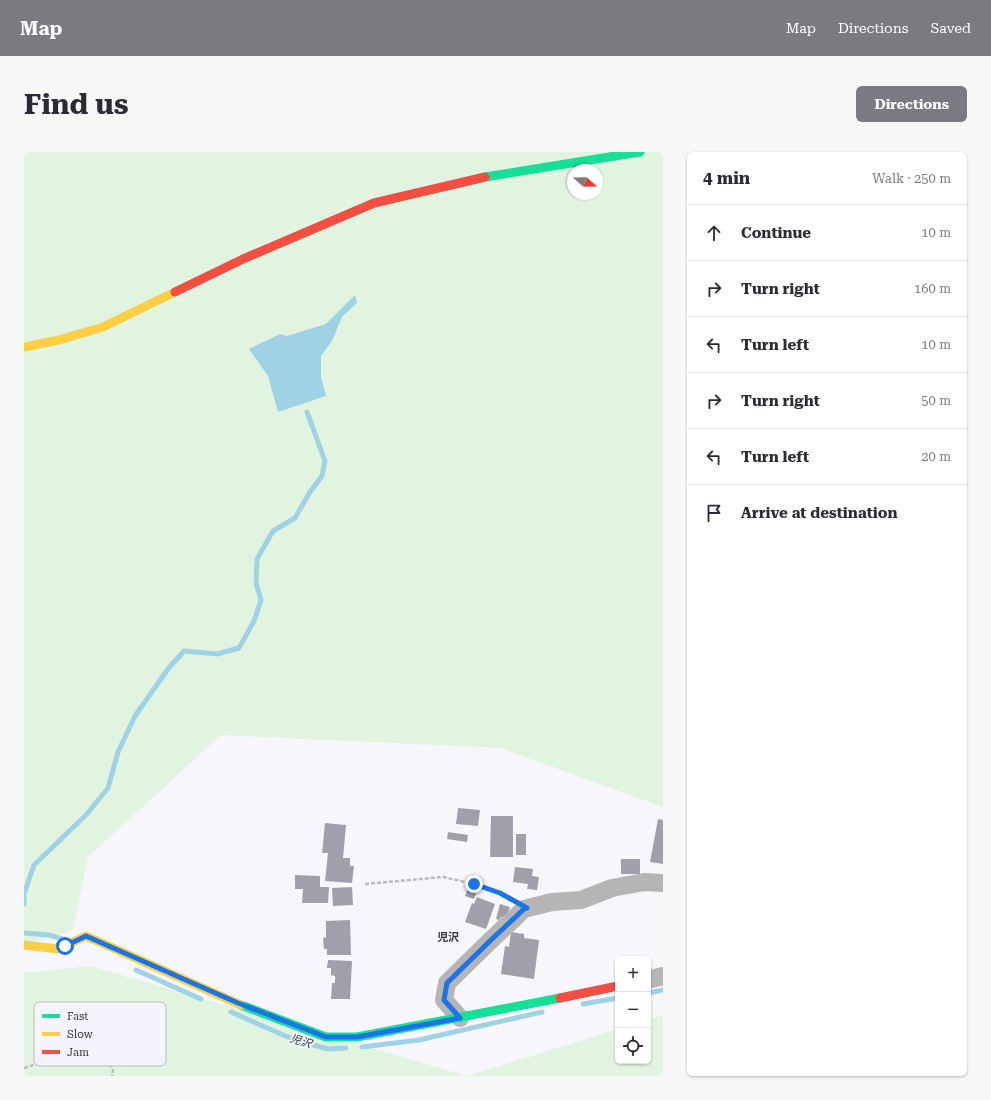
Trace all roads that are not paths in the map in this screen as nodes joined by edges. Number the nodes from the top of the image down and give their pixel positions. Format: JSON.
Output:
{"nodes":[{"id":1,"x":640,"y":152,"type":"edge"},
{"id":2,"x":24,"y":347,"type":"edge"},
{"id":3,"x":663,"y":883,"type":"edge"},
{"id":4,"x":24,"y":945,"type":"edge"},
{"id":5,"x":663,"y":976,"type":"edge"},
{"id":6,"x":651,"y":979,"type":"edge"},
{"id":7,"x":615,"y":987,"type":"edge"},
{"id":8,"x":460,"y":1018,"type":"junction"}],
"edges":[{"from":1,"to":2,"type":"street"},
{"from":3,"to":8,"type":"street"},
{"from":4,"to":8,"type":"street"},
{"from":5,"to":6,"type":"street"},
{"from":7,"to":8,"type":"street"}]}
